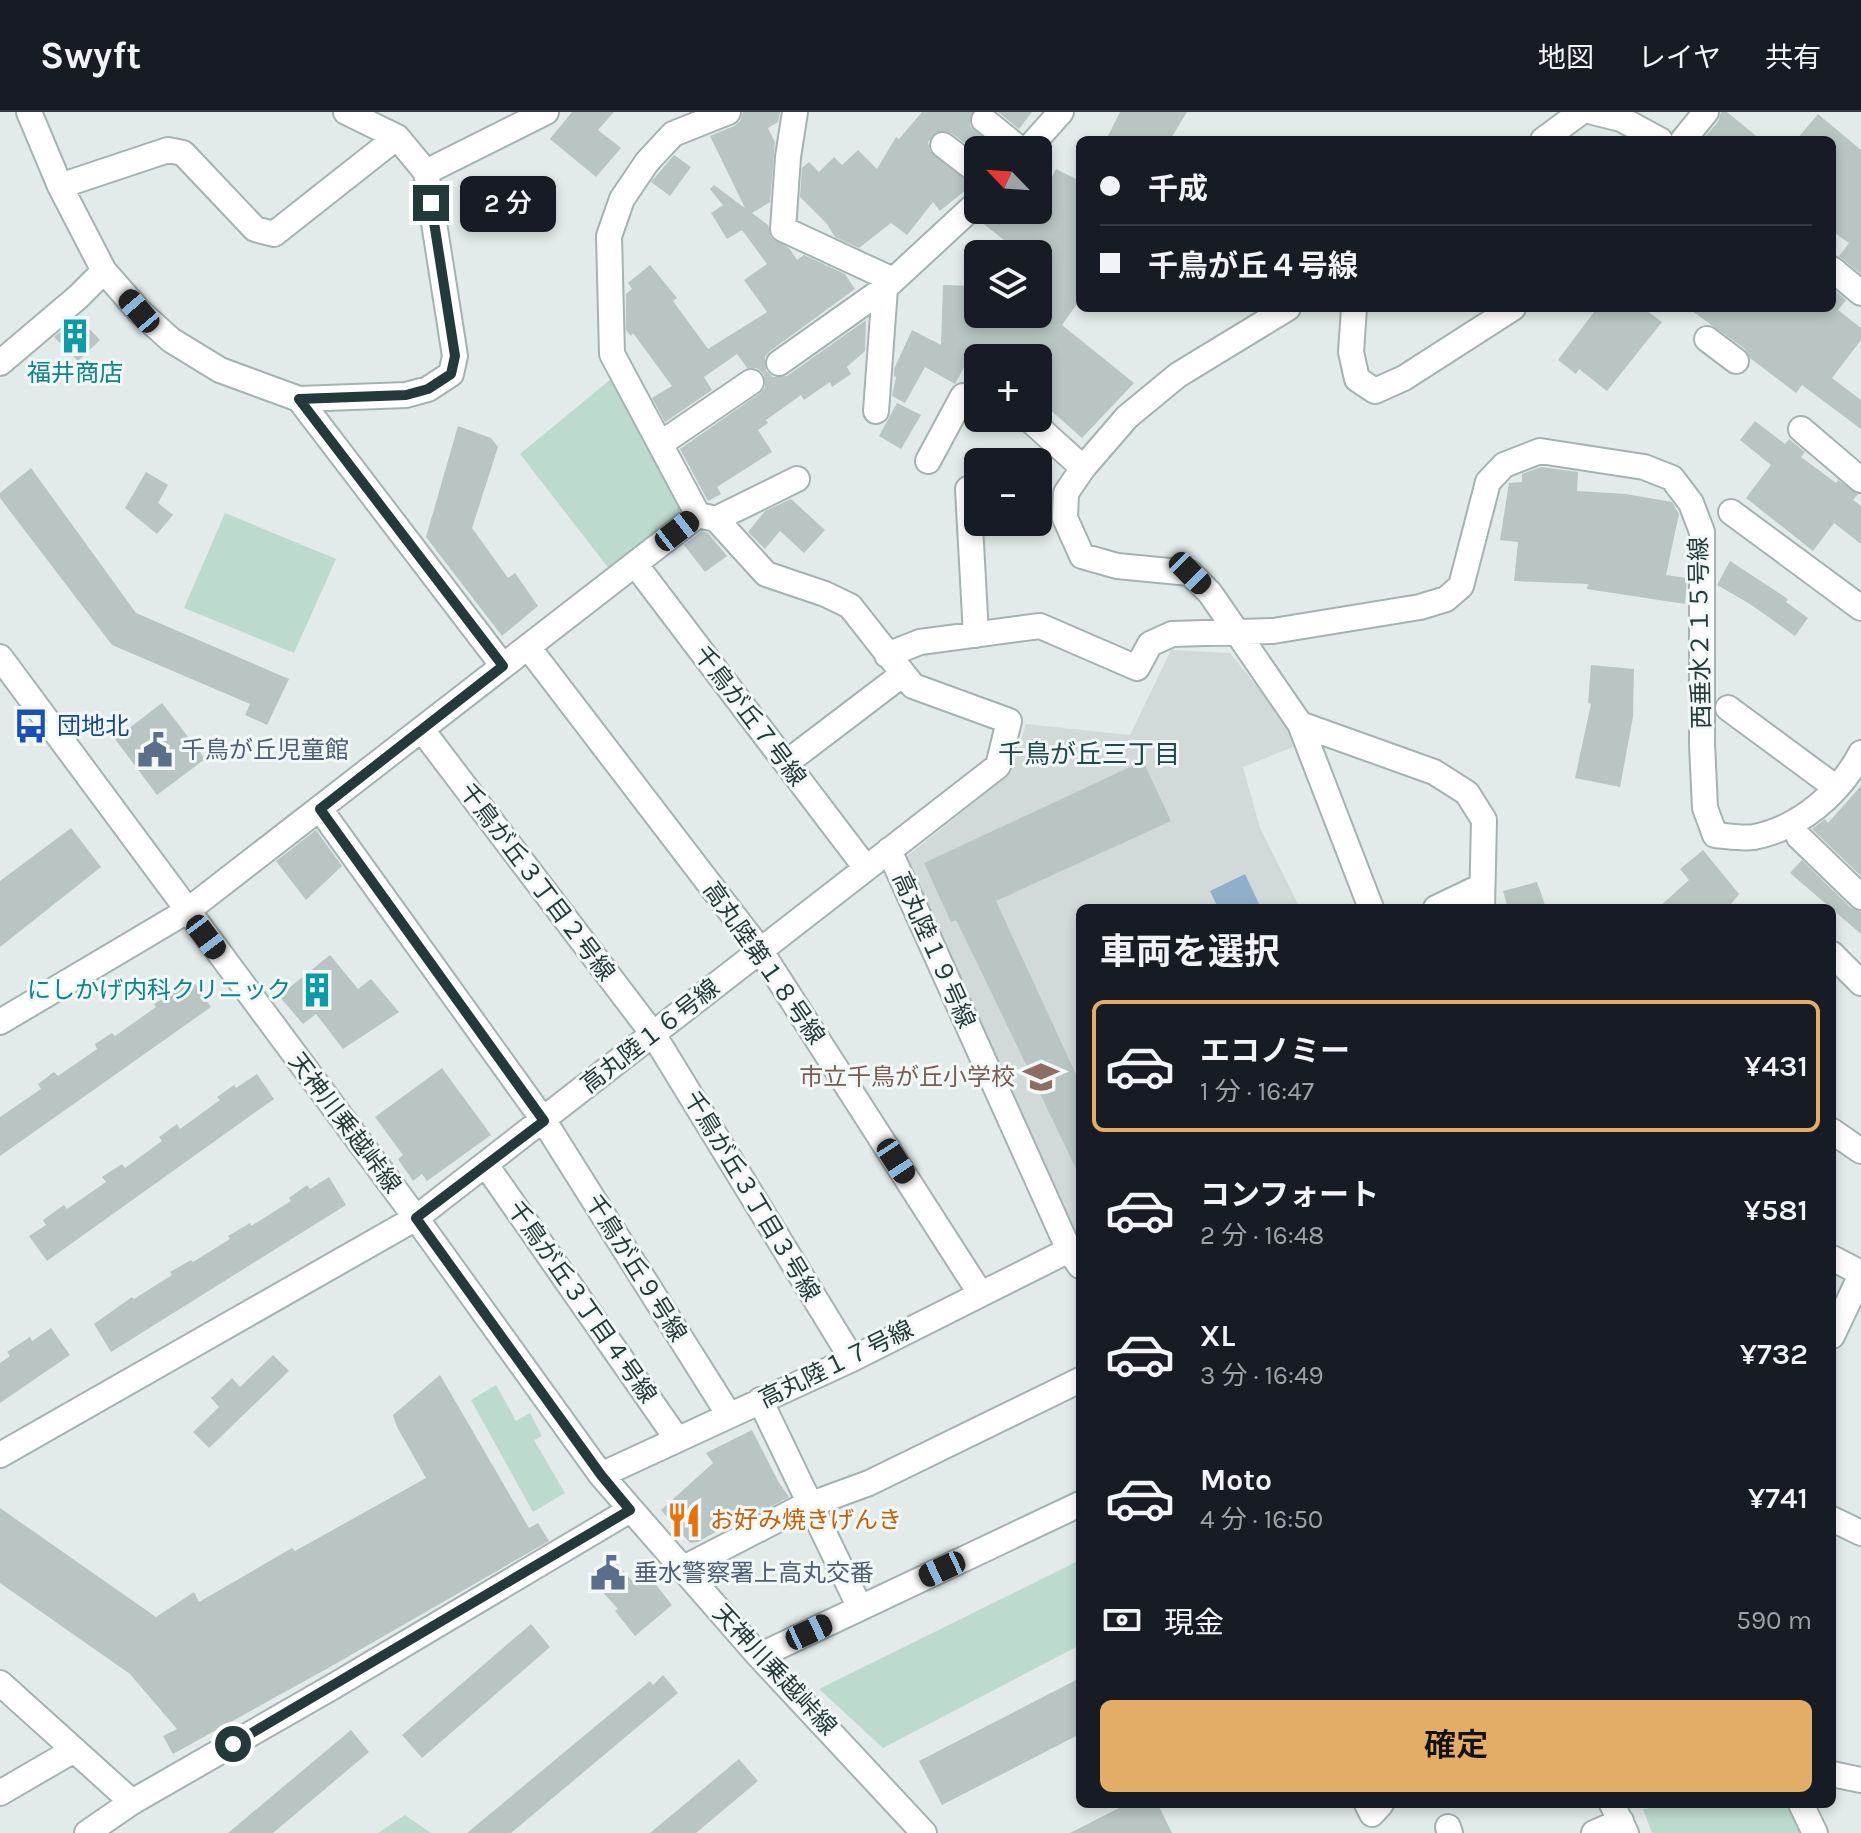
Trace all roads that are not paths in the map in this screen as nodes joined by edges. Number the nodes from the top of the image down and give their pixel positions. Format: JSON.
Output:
{"nodes":[{"id":1,"x":29,"y":112,"type":"edge"},
{"id":2,"x":346,"y":112,"type":"edge"},
{"id":3,"x":546,"y":112,"type":"edge"},
{"id":4,"x":728,"y":112,"type":"edge"},
{"id":5,"x":795,"y":112,"type":"edge"},
{"id":6,"x":1061,"y":112,"type":"edge"},
{"id":7,"x":1581,"y":112,"type":"edge"},
{"id":8,"x":1593,"y":112,"type":"edge"},
{"id":9,"x":1706,"y":112,"type":"edge"},
{"id":10,"x":984,"y":120,"type":"dead end"},
{"id":11,"x":1005,"y":136,"type":"edge"},
{"id":12,"x":1038,"y":136,"type":"edge"},
{"id":13,"x":1548,"y":136,"type":"edge"},
{"id":14,"x":1653,"y":136,"type":"edge"},
{"id":15,"x":1686,"y":136,"type":"edge"},
{"id":16,"x":397,"y":137,"type":"junction"},
{"id":17,"x":943,"y":145,"type":"dead end"},
{"id":18,"x":964,"y":161,"type":"edge"},
{"id":19,"x":426,"y":172,"type":"junction"},
{"id":20,"x":60,"y":186,"type":"junction"},
{"id":21,"x":964,"y":215,"type":"edge"},
{"id":22,"x":104,"y":271,"type":"junction"},
{"id":23,"x":1836,"y":272,"type":"edge"},
{"id":24,"x":889,"y":284,"type":"junction"},
{"id":25,"x":1861,"y":293,"type":"edge"},
{"id":26,"x":1281,"y":312,"type":"edge"},
{"id":27,"x":1354,"y":312,"type":"edge"},
{"id":28,"x":1507,"y":312,"type":"edge"},
{"id":29,"x":1707,"y":339,"type":"dead end"},
{"id":30,"x":1736,"y":361,"type":"dead end"},
{"id":31,"x":0,"y":363,"type":"edge"},
{"id":32,"x":779,"y":363,"type":"dead end"},
{"id":33,"x":751,"y":382,"type":"dead end"},
{"id":34,"x":964,"y":396,"type":"edge"},
{"id":35,"x":299,"y":399,"type":"junction"},
{"id":36,"x":876,"y":411,"type":"dead end"},
{"id":37,"x":1801,"y":429,"type":"dead end"},
{"id":38,"x":1043,"y":432,"type":"edge"},
{"id":39,"x":660,"y":444,"type":"junction"},
{"id":40,"x":928,"y":461,"type":"dead end"},
{"id":41,"x":1083,"y":468,"type":"junction"},
{"id":42,"x":797,"y":479,"type":"dead end"},
{"id":43,"x":1861,"y":480,"type":"edge"},
{"id":44,"x":1731,"y":512,"type":"dead end"},
{"id":45,"x":707,"y":517,"type":"junction"},
{"id":46,"x":971,"y":536,"type":"edge"},
{"id":47,"x":635,"y":564,"type":"junction"},
{"id":48,"x":1861,"y":608,"type":"edge"},
{"id":49,"x":1236,"y":634,"type":"junction"},
{"id":50,"x":976,"y":635,"type":"junction"},
{"id":51,"x":528,"y":647,"type":"junction"},
{"id":52,"x":887,"y":655,"type":"junction"},
{"id":53,"x":0,"y":657,"type":"edge"},
{"id":54,"x":503,"y":666,"type":"junction"},
{"id":55,"x":903,"y":674,"type":"junction"},
{"id":56,"x":1728,"y":708,"type":"dead end"},
{"id":57,"x":1300,"y":724,"type":"junction"},
{"id":58,"x":422,"y":730,"type":"junction"},
{"id":59,"x":1861,"y":753,"type":"edge"},
{"id":60,"x":786,"y":763,"type":"junction"},
{"id":61,"x":1847,"y":785,"type":"edge"},
{"id":62,"x":320,"y":809,"type":"junction"},
{"id":63,"x":1799,"y":837,"type":"dead end"},
{"id":64,"x":889,"y":850,"type":"junction"},
{"id":65,"x":866,"y":868,"type":"junction"},
{"id":66,"x":1482,"y":897,"type":"edge"},
{"id":67,"x":1861,"y":897,"type":"edge"},
{"id":68,"x":1369,"y":904,"type":"edge"},
{"id":69,"x":1453,"y":904,"type":"edge"},
{"id":70,"x":187,"y":911,"type":"junction"},
{"id":71,"x":760,"y":950,"type":"junction"},
{"id":72,"x":1836,"y":958,"type":"edge"},
{"id":73,"x":1861,"y":983,"type":"edge"},
{"id":74,"x":0,"y":1022,"type":"edge"},
{"id":75,"x":653,"y":1034,"type":"junction"},
{"id":76,"x":544,"y":1121,"type":"junction"},
{"id":77,"x":1836,"y":1134,"type":"edge"},
{"id":78,"x":1861,"y":1151,"type":"edge"},
{"id":79,"x":486,"y":1165,"type":"junction"},
{"id":80,"x":416,"y":1218,"type":"junction"},
{"id":81,"x":1074,"y":1258,"type":"edge"},
{"id":82,"x":1836,"y":1260,"type":"edge"},
{"id":83,"x":1861,"y":1274,"type":"edge"},
{"id":84,"x":980,"y":1293,"type":"junction"},
{"id":85,"x":1836,"y":1327,"type":"edge"},
{"id":86,"x":852,"y":1359,"type":"junction"},
{"id":87,"x":1076,"y":1382,"type":"edge"},
{"id":88,"x":760,"y":1400,"type":"junction"},
{"id":89,"x":729,"y":1415,"type":"junction"},
{"id":90,"x":677,"y":1439,"type":"junction"},
{"id":91,"x":0,"y":1455,"type":"edge"},
{"id":92,"x":601,"y":1475,"type":"junction"},
{"id":93,"x":808,"y":1505,"type":"junction"},
{"id":94,"x":1076,"y":1506,"type":"edge"},
{"id":95,"x":630,"y":1510,"type":"junction"},
{"id":96,"x":1836,"y":1521,"type":"edge"},
{"id":97,"x":1861,"y":1533,"type":"edge"},
{"id":98,"x":682,"y":1569,"type":"junction"},
{"id":99,"x":860,"y":1608,"type":"junction"},
{"id":100,"x":759,"y":1656,"type":"junction"},
{"id":101,"x":0,"y":1683,"type":"edge"},
{"id":102,"x":74,"y":1750,"type":"junction"},
{"id":103,"x":1836,"y":1775,"type":"edge"},
{"id":104,"x":1861,"y":1780,"type":"edge"},
{"id":105,"x":0,"y":1793,"type":"edge"},
{"id":106,"x":132,"y":1802,"type":"junction"},
{"id":107,"x":1803,"y":1808,"type":"edge"},
{"id":108,"x":1620,"y":1819,"type":"edge"},
{"id":109,"x":87,"y":1833,"type":"edge"},
{"id":110,"x":924,"y":1833,"type":"edge"},
{"id":111,"x":1594,"y":1833,"type":"edge"},
{"id":112,"x":1815,"y":1833,"type":"edge"}],
"edges":[{"from":1,"to":20,"type":"street"},
{"from":2,"to":16,"type":"street"},
{"from":3,"to":19,"type":"street"},
{"from":4,"to":39,"type":"street"},
{"from":5,"to":24,"type":"street"},
{"from":6,"to":12,"type":"street"},
{"from":7,"to":13,"type":"street"},
{"from":8,"to":14,"type":"street"},
{"from":9,"to":15,"type":"street"},
{"from":10,"to":11,"type":"street"},
{"from":16,"to":19,"type":"street"},
{"from":16,"to":20,"type":"street"},
{"from":17,"to":18,"type":"street"},
{"from":19,"to":35,"type":"street"},
{"from":20,"to":22,"type":"street"},
{"from":21,"to":24,"type":"street"},
{"from":22,"to":31,"type":"street"},
{"from":22,"to":35,"type":"street"},
{"from":23,"to":25,"type":"street"},
{"from":24,"to":32,"type":"street"},
{"from":24,"to":36,"type":"street"},
{"from":26,"to":41,"type":"street"},
{"from":27,"to":28,"type":"street"},
{"from":29,"to":30,"type":"street"},
{"from":33,"to":39,"type":"street"},
{"from":34,"to":40,"type":"street"},
{"from":35,"to":54,"type":"street"},
{"from":37,"to":43,"type":"street"},
{"from":38,"to":41,"type":"street"},
{"from":39,"to":45,"type":"street"},
{"from":41,"to":49,"type":"street"},
{"from":42,"to":45,"type":"street"},
{"from":44,"to":48,"type":"street"},
{"from":45,"to":47,"type":"street"},
{"from":45,"to":52,"type":"street"},
{"from":46,"to":50,"type":"street"},
{"from":47,"to":51,"type":"street"},
{"from":47,"to":60,"type":"street","name":"千鳥が丘７号線"},
{"from":49,"to":50,"type":"street","name":"西垂水２１５号線"},
{"from":49,"to":57,"type":"street"},
{"from":49,"to":61,"type":"street","name":"西垂水２１５号線"},
{"from":50,"to":52,"type":"street"},
{"from":51,"to":54,"type":"street"},
{"from":51,"to":71,"type":"street","name":"高丸陸第１８号線"},
{"from":52,"to":55,"type":"street"},
{"from":53,"to":70,"type":"street","name":"天神川乗越峠線"},
{"from":54,"to":58,"type":"street"},
{"from":55,"to":60,"type":"street"},
{"from":55,"to":64,"type":"street","name":"高丸陸１６号線"},
{"from":56,"to":61,"type":"street"},
{"from":57,"to":66,"type":"street"},
{"from":57,"to":68,"type":"street"},
{"from":58,"to":62,"type":"street"},
{"from":58,"to":75,"type":"street","name":"千鳥が丘３丁目２号線"},
{"from":59,"to":61,"type":"street","name":"西垂水２１５号線"},
{"from":60,"to":65,"type":"street","name":"千鳥が丘７号線"},
{"from":62,"to":70,"type":"street"},
{"from":62,"to":76,"type":"street","name":"千鳥が丘９号線"},
{"from":63,"to":67,"type":"street"},
{"from":64,"to":65,"type":"street","name":"高丸陸１６号線"},
{"from":64,"to":81,"type":"street","name":"高丸陸１９号線"},
{"from":65,"to":71,"type":"street","name":"高丸陸１６号線"},
{"from":66,"to":69,"type":"street"},
{"from":70,"to":74,"type":"street"},
{"from":70,"to":80,"type":"street","name":"天神川乗越峠線"},
{"from":71,"to":75,"type":"street","name":"高丸陸１６号線"},
{"from":71,"to":84,"type":"street","name":"高丸陸第１８号線"},
{"from":72,"to":73,"type":"street"},
{"from":75,"to":76,"type":"street","name":"高丸陸１６号線"},
{"from":75,"to":86,"type":"street","name":"千鳥が丘３丁目３号線"},
{"from":76,"to":79,"type":"street","name":"高丸陸１６号線"},
{"from":76,"to":89,"type":"street","name":"千鳥が丘９号線"},
{"from":77,"to":78,"type":"street"},
{"from":79,"to":80,"type":"street","name":"高丸陸１６号線"},
{"from":79,"to":90,"type":"street","name":"千鳥が丘３丁目４号線"},
{"from":80,"to":91,"type":"street","name":"高丸陸１６号線"},
{"from":80,"to":92,"type":"street","name":"天神川乗越峠線"},
{"from":81,"to":84,"type":"street","name":"高丸陸１７号線"},
{"from":82,"to":83,"type":"street"},
{"from":83,"to":85,"type":"street"},
{"from":84,"to":86,"type":"street","name":"高丸陸１７号線"},
{"from":86,"to":88,"type":"street","name":"高丸陸１７号線"},
{"from":87,"to":93,"type":"street"},
{"from":88,"to":89,"type":"street","name":"高丸陸１７号線"},
{"from":88,"to":93,"type":"street"},
{"from":89,"to":90,"type":"street","name":"高丸陸１７号線"},
{"from":90,"to":92,"type":"street","name":"高丸陸１７号線"},
{"from":92,"to":95,"type":"street","name":"天神川乗越峠線"},
{"from":93,"to":98,"type":"street"},
{"from":93,"to":99,"type":"street"},
{"from":94,"to":99,"type":"street"},
{"from":95,"to":98,"type":"street","name":"天神川乗越峠線"},
{"from":95,"to":106,"type":"street"},
{"from":96,"to":97,"type":"street"},
{"from":98,"to":100,"type":"street","name":"天神川乗越峠線"},
{"from":99,"to":100,"type":"street"},
{"from":100,"to":110,"type":"street","name":"天神川乗越峠線"},
{"from":101,"to":102,"type":"street"},
{"from":102,"to":105,"type":"street"},
{"from":102,"to":106,"type":"street"},
{"from":103,"to":104,"type":"street"},
{"from":106,"to":109,"type":"street"},
{"from":107,"to":112,"type":"street"},
{"from":108,"to":111,"type":"street"}]}
